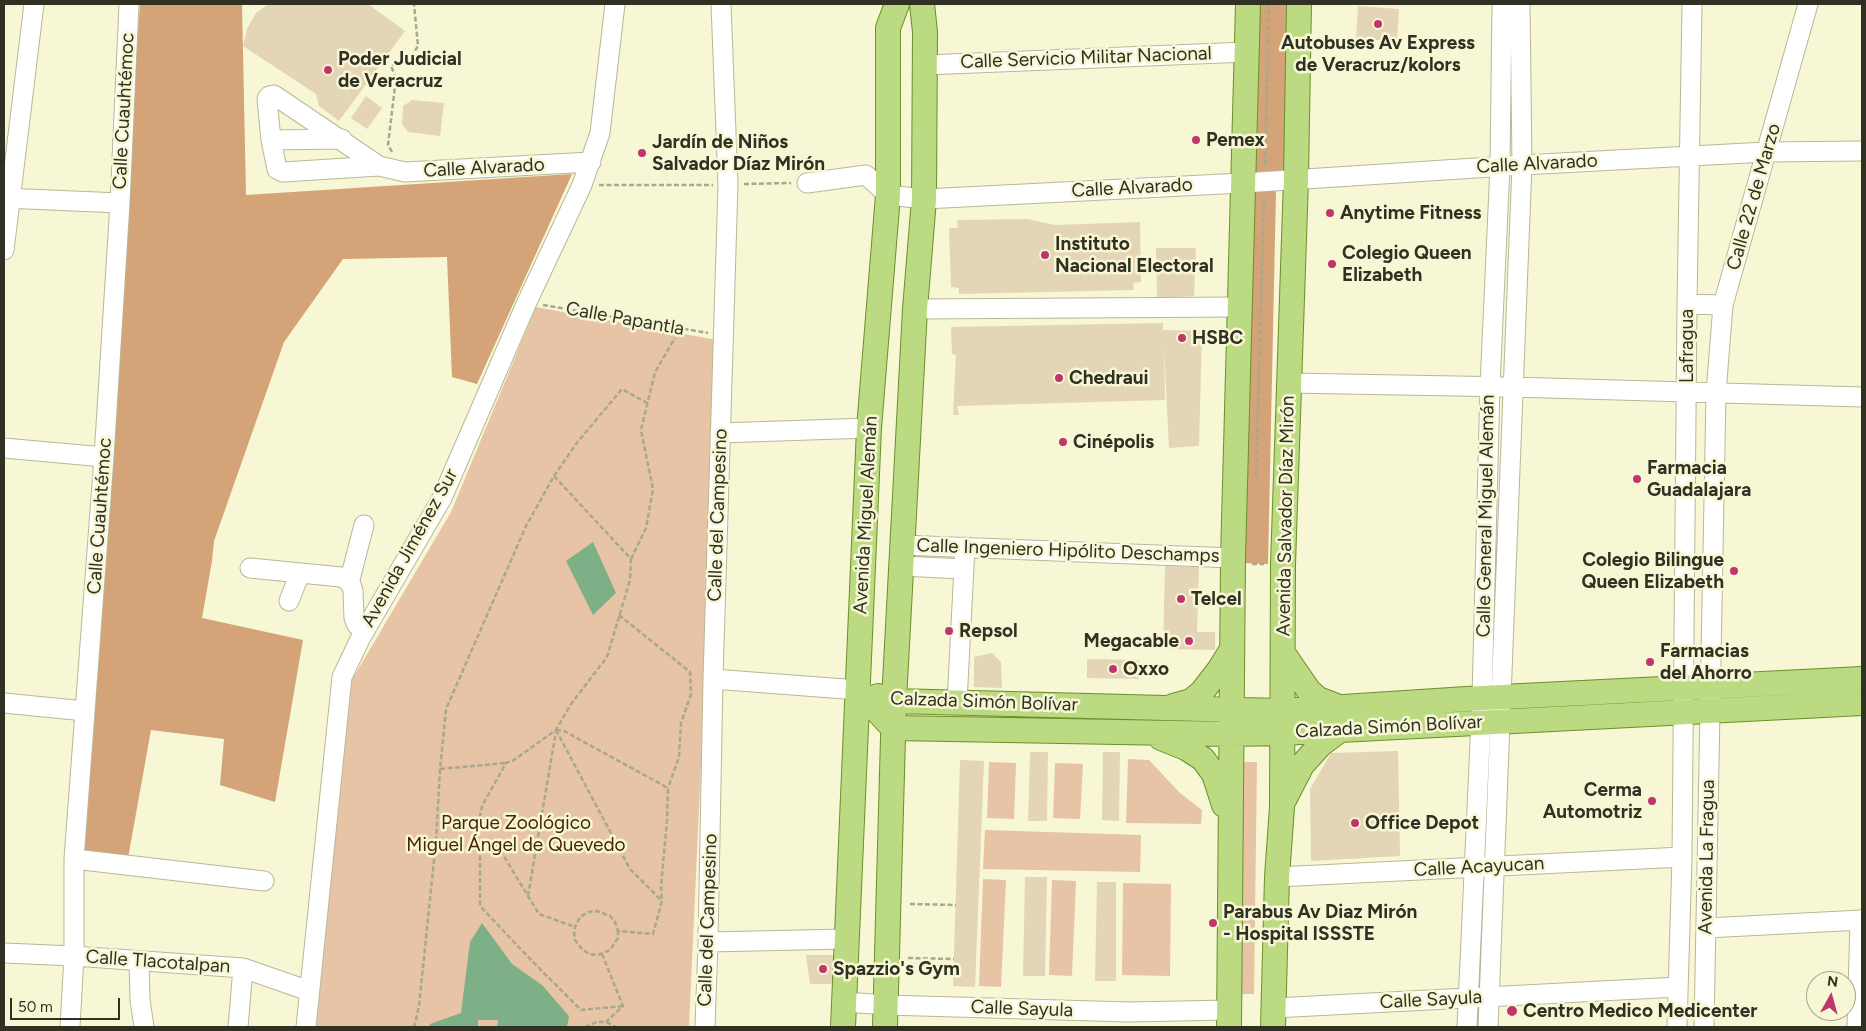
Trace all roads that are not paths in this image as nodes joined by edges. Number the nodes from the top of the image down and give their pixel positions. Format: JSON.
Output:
{"nodes":[{"id":1,"x":34,"y":4,"type":"edge"},
{"id":2,"x":129,"y":4,"type":"edge"},
{"id":3,"x":615,"y":4,"type":"edge"},
{"id":4,"x":721,"y":4,"type":"edge"},
{"id":5,"x":885,"y":4,"type":"edge"},
{"id":6,"x":897,"y":4,"type":"edge"},
{"id":7,"x":922,"y":4,"type":"edge"},
{"id":8,"x":939,"y":4,"type":"edge"},
{"id":9,"x":1248,"y":4,"type":"edge"},
{"id":10,"x":1299,"y":4,"type":"edge"},
{"id":11,"x":1502,"y":4,"type":"edge"},
{"id":12,"x":1520,"y":4,"type":"edge"},
{"id":13,"x":1692,"y":4,"type":"edge"},
{"id":14,"x":1808,"y":4,"type":"edge"},
{"id":15,"x":888,"y":28,"type":"junction"},
{"id":16,"x":925,"y":32,"type":"junction"},
{"id":17,"x":1247,"y":52,"type":"junction"},
{"id":18,"x":925,"y":65,"type":"junction"},
{"id":19,"x":342,"y":139,"type":"junction"},
{"id":20,"x":271,"y":140,"type":"junction"},
{"id":21,"x":1862,"y":151,"type":"edge"},
{"id":22,"x":1766,"y":152,"type":"junction"},
{"id":23,"x":1690,"y":157,"type":"junction"},
{"id":24,"x":591,"y":162,"type":"junction"},
{"id":25,"x":1522,"y":165,"type":"junction"},
{"id":26,"x":379,"y":166,"type":"junction"},
{"id":27,"x":1500,"y":166,"type":"junction"},
{"id":28,"x":1296,"y":179,"type":"junction"},
{"id":29,"x":1254,"y":182,"type":"junction"},
{"id":30,"x":807,"y":183,"type":"road end"},
{"id":31,"x":888,"y":195,"type":"junction"},
{"id":32,"x":7,"y":198,"type":"edge"},
{"id":33,"x":924,"y":199,"type":"junction"},
{"id":34,"x":120,"y":203,"type":"junction"},
{"id":35,"x":4,"y":250,"type":"edge"},
{"id":36,"x":1687,"y":304,"type":"junction"},
{"id":37,"x":1723,"y":305,"type":"junction"},
{"id":38,"x":1241,"y":307,"type":"junction"},
{"id":39,"x":915,"y":309,"type":"junction"},
{"id":40,"x":1289,"y":383,"type":"junction"},
{"id":41,"x":1490,"y":386,"type":"junction"},
{"id":42,"x":1512,"y":387,"type":"junction"},
{"id":43,"x":1686,"y":392,"type":"junction"},
{"id":44,"x":1716,"y":394,"type":"junction"},
{"id":45,"x":1862,"y":397,"type":"edge"},
{"id":46,"x":869,"y":428,"type":"junction"},
{"id":47,"x":720,"y":433,"type":"junction"},
{"id":48,"x":4,"y":448,"type":"edge"},
{"id":49,"x":104,"y":456,"type":"junction"},
{"id":50,"x":364,"y":525,"type":"dead end"},
{"id":51,"x":965,"y":547,"type":"junction"},
{"id":52,"x":902,"y":556,"type":"junction"},
{"id":53,"x":1240,"y":561,"type":"junction"},
{"id":54,"x":250,"y":568,"type":"dead end"},
{"id":55,"x":964,"y":569,"type":"junction"},
{"id":56,"x":300,"y":574,"type":"junction"},
{"id":57,"x":349,"y":582,"type":"junction"},
{"id":58,"x":289,"y":601,"type":"dead end"},
{"id":59,"x":364,"y":632,"type":"junction"},
{"id":60,"x":1232,"y":649,"type":"junction"},
{"id":61,"x":1283,"y":652,"type":"junction"},
{"id":62,"x":713,"y":679,"type":"junction"},
{"id":63,"x":1862,"y":679,"type":"edge"},
{"id":64,"x":1710,"y":687,"type":"junction"},
{"id":65,"x":1684,"y":688,"type":"junction"},
{"id":66,"x":858,"y":690,"type":"junction"},
{"id":67,"x":1491,"y":698,"type":"junction"},
{"id":68,"x":894,"y":701,"type":"junction"},
{"id":69,"x":4,"y":703,"type":"edge"},
{"id":70,"x":957,"y":703,"type":"junction"},
{"id":71,"x":1862,"y":704,"type":"edge"},
{"id":72,"x":1164,"y":708,"type":"junction"},
{"id":73,"x":1231,"y":710,"type":"junction"},
{"id":74,"x":85,"y":711,"type":"junction"},
{"id":75,"x":1709,"y":712,"type":"junction"},
{"id":76,"x":1684,"y":713,"type":"junction"},
{"id":77,"x":1340,"y":719,"type":"junction"},
{"id":78,"x":1282,"y":722,"type":"junction"},
{"id":79,"x":1490,"y":722,"type":"junction"},
{"id":80,"x":893,"y":728,"type":"junction"},
{"id":81,"x":1140,"y":732,"type":"junction"},
{"id":82,"x":1231,"y":734,"type":"junction"},
{"id":83,"x":1282,"y":807,"type":"junction"},
{"id":84,"x":1231,"y":826,"type":"junction"},
{"id":85,"x":1682,"y":857,"type":"junction"},
{"id":86,"x":74,"y":858,"type":"junction"},
{"id":87,"x":1494,"y":866,"type":"junction"},
{"id":88,"x":1473,"y":867,"type":"junction"},
{"id":89,"x":1277,"y":877,"type":"junction"},
{"id":90,"x":264,"y":881,"type":"dead end"},
{"id":91,"x":1861,"y":920,"type":"edge"},
{"id":92,"x":1706,"y":928,"type":"junction"},
{"id":93,"x":846,"y":939,"type":"junction"},
{"id":94,"x":708,"y":942,"type":"junction"},
{"id":95,"x":4,"y":953,"type":"edge"},
{"id":96,"x":74,"y":956,"type":"junction"},
{"id":97,"x":139,"y":961,"type":"junction"},
{"id":98,"x":243,"y":968,"type":"junction"},
{"id":99,"x":1678,"y":987,"type":"junction"},
{"id":100,"x":309,"y":991,"type":"junction"},
{"id":101,"x":1468,"y":998,"type":"junction"},
{"id":102,"x":1489,"y":998,"type":"junction"},
{"id":103,"x":845,"y":1002,"type":"junction"},
{"id":104,"x":885,"y":1016,"type":"edge"},
{"id":105,"x":1273,"y":1018,"type":"edge"},
{"id":106,"x":1230,"y":1019,"type":"edge"},
{"id":107,"x":70,"y":1027,"type":"edge"},
{"id":108,"x":144,"y":1027,"type":"edge"},
{"id":109,"x":238,"y":1027,"type":"edge"},
{"id":110,"x":306,"y":1027,"type":"edge"},
{"id":111,"x":705,"y":1027,"type":"edge"},
{"id":112,"x":843,"y":1027,"type":"edge"},
{"id":113,"x":1466,"y":1027,"type":"edge"},
{"id":114,"x":1488,"y":1027,"type":"edge"},
{"id":115,"x":1677,"y":1027,"type":"edge"},
{"id":116,"x":1704,"y":1027,"type":"edge"},
{"id":117,"x":1857,"y":1027,"type":"edge"}],
"edges":[{"from":1,"to":32,"type":"street"},
{"from":2,"to":34,"type":"street","name":"Calle Cuauhtémoc"},
{"from":3,"to":24,"type":"street","name":"Avenida Jiménez Sur"},
{"from":4,"to":47,"type":"street","name":"Calle del Campesino"},
{"from":5,"to":15,"type":"main road"},
{"from":6,"to":15,"type":"main road","name":"Avenida Miguel Alemán"},
{"from":7,"to":16,"type":"main road","name":"Avenida Miguel Alemán"},
{"from":8,"to":16,"type":"main road"},
{"from":9,"to":17,"type":"main road"},
{"from":10,"to":28,"type":"main road","name":"Avenida Salvador Díaz Mirón"},
{"from":11,"to":27,"type":"street","name":"Calle General Miguel Alemán"},
{"from":12,"to":25,"type":"street","name":"Calle General Miguel Alemán"},
{"from":13,"to":23,"type":"street","name":"Lafragua"},
{"from":14,"to":22,"type":"street","name":"Calle 22 de Marzo"},
{"from":15,"to":31,"type":"main road","name":"Avenida Miguel Alemán"},
{"from":16,"to":18,"type":"main road","name":"Avenida Miguel Alemán"},
{"from":17,"to":18,"type":"street","name":"Calle Servicio Militar Nacional"},
{"from":17,"to":29,"type":"main road"},
{"from":18,"to":33,"type":"main road","name":"Avenida Miguel Alemán"},
{"from":19,"to":20,"type":"street"},
{"from":19,"to":20,"type":"street","name":"Calle Alvarado"},
{"from":19,"to":26,"type":"street","name":"Calle Alvarado"},
{"from":20,"to":26,"type":"street","name":"Calle Alvarado"},
{"from":21,"to":22,"type":"street","name":"Calle Alvarado"},
{"from":22,"to":23,"type":"street","name":"Calle Alvarado"},
{"from":22,"to":37,"type":"street","name":"Calle 22 de Marzo"},
{"from":23,"to":25,"type":"street","name":"Calle Alvarado"},
{"from":23,"to":36,"type":"street","name":"Lafragua"},
{"from":24,"to":26,"type":"street","name":"Calle Alvarado"},
{"from":24,"to":59,"type":"street","name":"Avenida Jiménez Sur"},
{"from":25,"to":27,"type":"street","name":"Calle Alvarado"},
{"from":25,"to":42,"type":"street","name":"Calle General Miguel Alemán"},
{"from":27,"to":28,"type":"street","name":"Calle Alvarado"},
{"from":27,"to":41,"type":"street","name":"Calle General Miguel Alemán"},
{"from":28,"to":29,"type":"street","name":"Calle Alvarado"},
{"from":28,"to":40,"type":"main road","name":"Avenida Salvador Díaz Mirón"},
{"from":29,"to":33,"type":"street","name":"Calle Alvarado"},
{"from":29,"to":38,"type":"main road"},
{"from":30,"to":31,"type":"street"},
{"from":31,"to":33,"type":"street","name":"Calle Alvarado"},
{"from":31,"to":46,"type":"main road","name":"Avenida Miguel Alemán"},
{"from":32,"to":34,"type":"street"},
{"from":32,"to":35,"type":"street"},
{"from":33,"to":39,"type":"main road","name":"Avenida Miguel Alemán"},
{"from":34,"to":49,"type":"street","name":"Calle Cuauhtémoc"},
{"from":36,"to":37,"type":"street"},
{"from":36,"to":43,"type":"street","name":"Lafragua"},
{"from":37,"to":44,"type":"street","name":"Calle 22 de Marzo"},
{"from":38,"to":39,"type":"street"},
{"from":38,"to":53,"type":"main road"},
{"from":39,"to":52,"type":"main road","name":"Avenida Miguel Alemán"},
{"from":40,"to":41,"type":"street"},
{"from":40,"to":61,"type":"main road","name":"Avenida Salvador Díaz Mirón"},
{"from":41,"to":42,"type":"street"},
{"from":41,"to":67,"type":"street","name":"Calle General Miguel Alemán"},
{"from":42,"to":43,"type":"street"},
{"from":42,"to":67,"type":"street","name":"Calle General Miguel Alemán"},
{"from":43,"to":44,"type":"street"},
{"from":43,"to":65,"type":"street","name":"Lafragua"},
{"from":44,"to":45,"type":"street"},
{"from":44,"to":64,"type":"street","name":"Lafragua"},
{"from":46,"to":47,"type":"street"},
{"from":46,"to":66,"type":"main road","name":"Avenida Miguel Alemán"},
{"from":47,"to":62,"type":"street","name":"Calle del Campesino"},
{"from":48,"to":49,"type":"street"},
{"from":49,"to":74,"type":"street","name":"Calle Cuauhtémoc"},
{"from":50,"to":57,"type":"street"},
{"from":51,"to":52,"type":"street","name":"Calle Ingeniero Hipólito Deschamps"},
{"from":51,"to":53,"type":"street","name":"Calle Ingeniero Hipólito Deschamps"},
{"from":51,"to":55,"type":"street"},
{"from":52,"to":55,"type":"street"},
{"from":52,"to":68,"type":"main road","name":"Avenida Miguel Alemán"},
{"from":53,"to":60,"type":"main road"},
{"from":54,"to":56,"type":"street"},
{"from":55,"to":70,"type":"street"},
{"from":56,"to":57,"type":"street"},
{"from":56,"to":58,"type":"street"},
{"from":57,"to":59,"type":"street"},
{"from":59,"to":100,"type":"street","name":"Avenida Jiménez Sur"},
{"from":60,"to":72,"type":"main road"},
{"from":60,"to":73,"type":"main road"},
{"from":61,"to":77,"type":"main road"},
{"from":61,"to":78,"type":"main road","name":"Avenida Salvador Díaz Mirón"},
{"from":62,"to":66,"type":"street"},
{"from":62,"to":94,"type":"street","name":"Calle del Campesino"},
{"from":63,"to":64,"type":"main road","name":"Calzada Simón Bolívar"},
{"from":64,"to":65,"type":"main road","name":"Calzada Simón Bolívar"},
{"from":64,"to":75,"type":"street","name":"Avenida La Fragua"},
{"from":65,"to":67,"type":"main road","name":"Calzada Simón Bolívar"},
{"from":65,"to":76,"type":"street","name":"Avenida La Fragua"},
{"from":66,"to":68,"type":"main road","name":"Calzada Simón Bolívar"},
{"from":66,"to":80,"type":"main road","name":"Calzada Simón Bolívar"},
{"from":66,"to":93,"type":"main road","name":"Avenida Miguel Alemán"},
{"from":67,"to":77,"type":"main road","name":"Calzada Simón Bolívar"},
{"from":67,"to":79,"type":"street","name":"Calle General Miguel Alemán"},
{"from":68,"to":70,"type":"main road","name":"Calzada Simón Bolívar"},
{"from":68,"to":80,"type":"main road","name":"Avenida Miguel Alemán"},
{"from":69,"to":74,"type":"street"},
{"from":70,"to":72,"type":"main road","name":"Calzada Simón Bolívar"},
{"from":71,"to":75,"type":"main road","name":"Calzada Simón Bolívar"},
{"from":72,"to":73,"type":"main road","name":"Calzada Simón Bolívar"},
{"from":73,"to":78,"type":"main road","name":"Calzada Simón Bolívar"},
{"from":73,"to":82,"type":"main road"},
{"from":74,"to":86,"type":"street","name":"Calle Cuauhtémoc"},
{"from":75,"to":76,"type":"main road","name":"Calzada Simón Bolívar"},
{"from":75,"to":92,"type":"street","name":"Avenida La Fragua"},
{"from":76,"to":79,"type":"main road","name":"Calzada Simón Bolívar"},
{"from":76,"to":85,"type":"street","name":"Avenida La Fragua"},
{"from":77,"to":78,"type":"main road","name":"Calzada Simón Bolívar"},
{"from":77,"to":79,"type":"main road","name":"Calzada Simón Bolívar"},
{"from":77,"to":83,"type":"main road"},
{"from":78,"to":82,"type":"main road","name":"Calzada Simón Bolívar"},
{"from":78,"to":83,"type":"main road","name":"Avenida Salvador Díaz Mirón"},
{"from":79,"to":87,"type":"street","name":"Calle General Miguel Alemán"},
{"from":79,"to":88,"type":"street","name":"Calle General Miguel Alemán"},
{"from":80,"to":81,"type":"main road","name":"Calzada Simón Bolívar"},
{"from":80,"to":104,"type":"main road","name":"Avenida Miguel Alemán"},
{"from":81,"to":82,"type":"main road","name":"Calzada Simón Bolívar"},
{"from":81,"to":84,"type":"main road"},
{"from":82,"to":84,"type":"main road"},
{"from":83,"to":89,"type":"main road","name":"Avenida Salvador Díaz Mirón"},
{"from":84,"to":106,"type":"main road"},
{"from":85,"to":87,"type":"street","name":"Calle Acayucan"},
{"from":85,"to":99,"type":"street","name":"Avenida La Fragua"},
{"from":86,"to":90,"type":"street"},
{"from":86,"to":96,"type":"street","name":"Calle Cuauhtémoc"},
{"from":87,"to":88,"type":"street","name":"Calle Acayucan"},
{"from":87,"to":102,"type":"street","name":"Calle General Miguel Alemán"},
{"from":88,"to":89,"type":"street","name":"Calle Acayucan"},
{"from":88,"to":101,"type":"street","name":"Calle General Miguel Alemán"},
{"from":89,"to":105,"type":"main road","name":"Avenida Salvador Díaz Mirón"},
{"from":91,"to":92,"type":"street"},
{"from":91,"to":117,"type":"street"},
{"from":92,"to":116,"type":"street","name":"Avenida La Fragua"},
{"from":93,"to":94,"type":"street"},
{"from":93,"to":103,"type":"main road","name":"Avenida Miguel Alemán"},
{"from":94,"to":111,"type":"street","name":"Calle del Campesino"},
{"from":95,"to":96,"type":"street","name":"Calle Tlacotalpan"},
{"from":96,"to":97,"type":"street","name":"Calle Tlacotalpan"},
{"from":96,"to":107,"type":"street","name":"Calle Cuauhtémoc"},
{"from":97,"to":98,"type":"street","name":"Calle Tlacotalpan"},
{"from":97,"to":108,"type":"street"},
{"from":98,"to":100,"type":"street","name":"Calle Tlacotalpan"},
{"from":98,"to":109,"type":"street"},
{"from":99,"to":102,"type":"street","name":"Calle Sayula"},
{"from":99,"to":115,"type":"street","name":"Avenida La Fragua"},
{"from":100,"to":110,"type":"street","name":"Avenida Jiménez Sur"},
{"from":101,"to":102,"type":"street","name":"Calle Sayula"},
{"from":101,"to":105,"type":"street","name":"Calle Sayula"},
{"from":101,"to":113,"type":"street","name":"Calle General Miguel Alemán"},
{"from":102,"to":114,"type":"street","name":"Calle General Miguel Alemán"},
{"from":103,"to":104,"type":"street","name":"Calle Sayula"},
{"from":103,"to":112,"type":"main road","name":"Avenida Miguel Alemán"},
{"from":104,"to":106,"type":"street","name":"Calle Sayula"}]}
